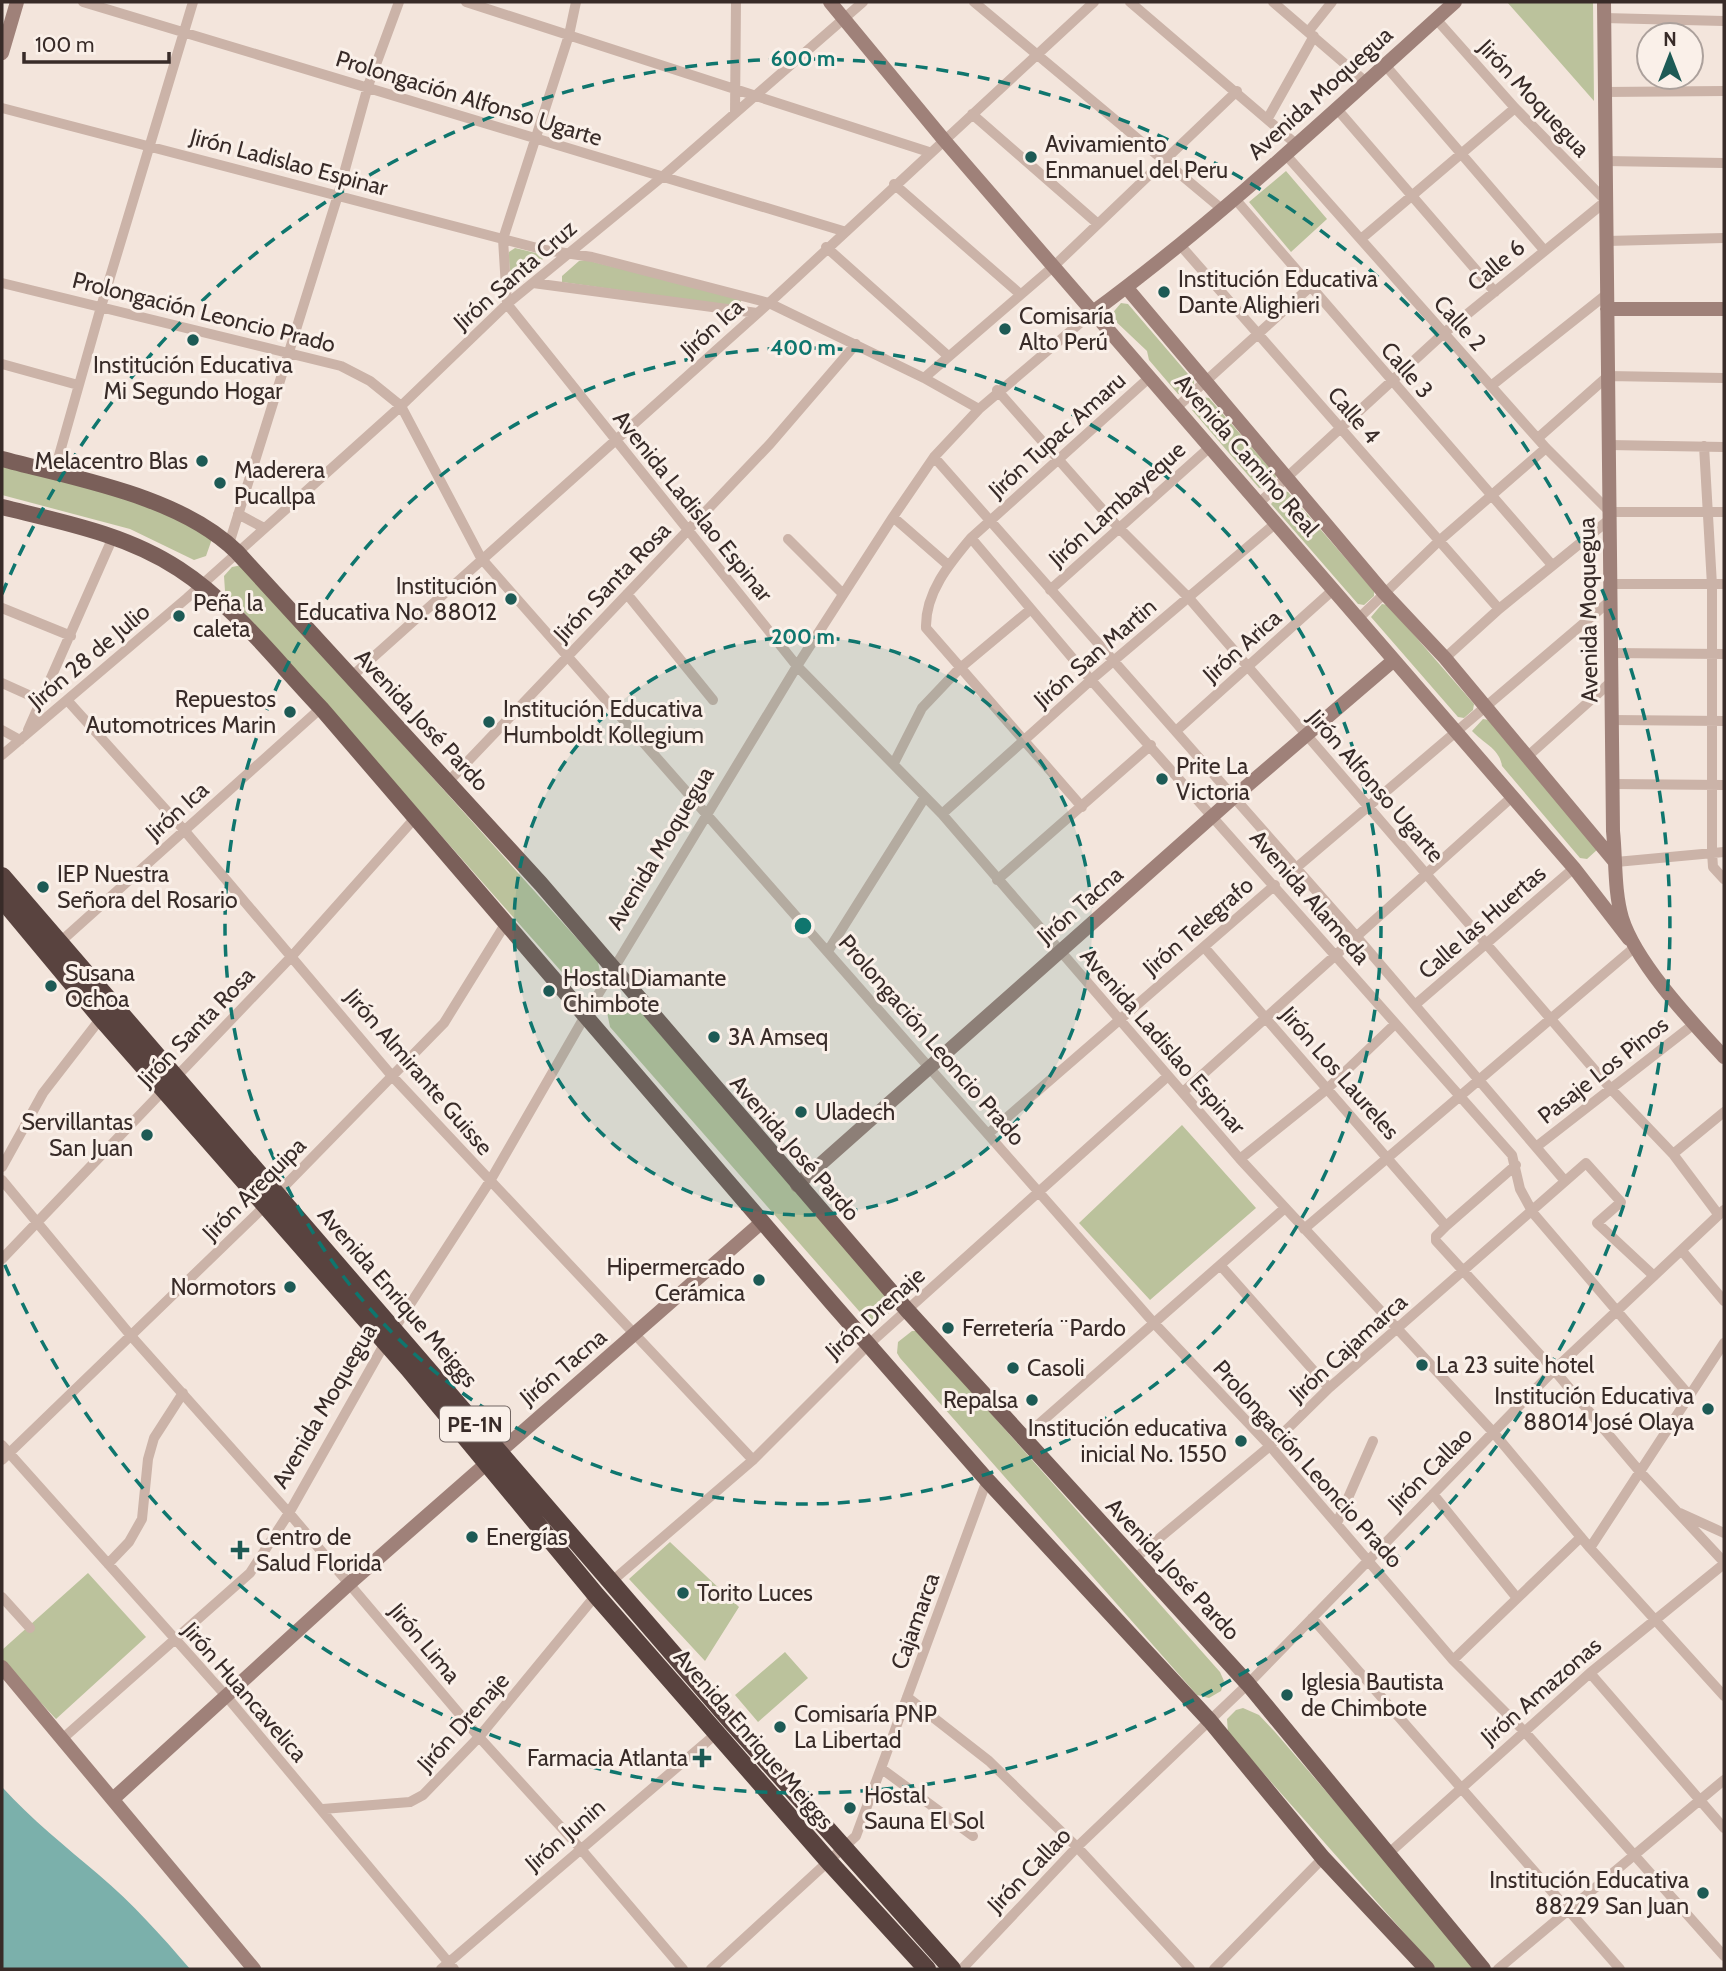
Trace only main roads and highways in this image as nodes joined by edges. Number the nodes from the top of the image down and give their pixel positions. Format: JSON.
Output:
{"nodes":[{"id":1,"x":2,"y":459,"type":"edge"},
{"id":2,"x":2,"y":507,"type":"edge"},
{"id":3,"x":2,"y":876,"type":"edge"},
{"id":4,"x":2,"y":899,"type":"edge"},
{"id":5,"x":168,"y":1083,"type":"junction"},
{"id":6,"x":491,"y":1457,"type":"junction"},
{"id":7,"x":836,"y":1856,"type":"junction"},
{"id":8,"x":928,"y":1969,"type":"edge"},
{"id":9,"x":952,"y":1969,"type":"edge"},
{"id":10,"x":1427,"y":1969,"type":"edge"},
{"id":11,"x":1483,"y":1969,"type":"edge"}],
"edges":[{"from":1,"to":11,"type":"main road","name":"Avenida José Pardo"},
{"from":2,"to":10,"type":"main road"},
{"from":3,"to":5,"type":"highway","name":"Avenida Enrique Meiggs","number":"PE-1N"},
{"from":4,"to":5,"type":"highway","name":"Avenida Enrique Meiggs","number":"PE-1N"},
{"from":5,"to":6,"type":"highway","name":"Avenida Enrique Meiggs","number":"PE-1N"},
{"from":6,"to":7,"type":"highway","name":"Avenida Enrique Meiggs","number":"PE-1N"},
{"from":6,"to":7,"type":"highway","name":"Avenida Enrique Meiggs","number":"PE-1N"},
{"from":7,"to":8,"type":"highway","name":"Avenida Enrique Meiggs","number":"PE-1N"},
{"from":7,"to":9,"type":"highway","name":"Avenida Enrique Meiggs","number":"PE-1N"}]}
